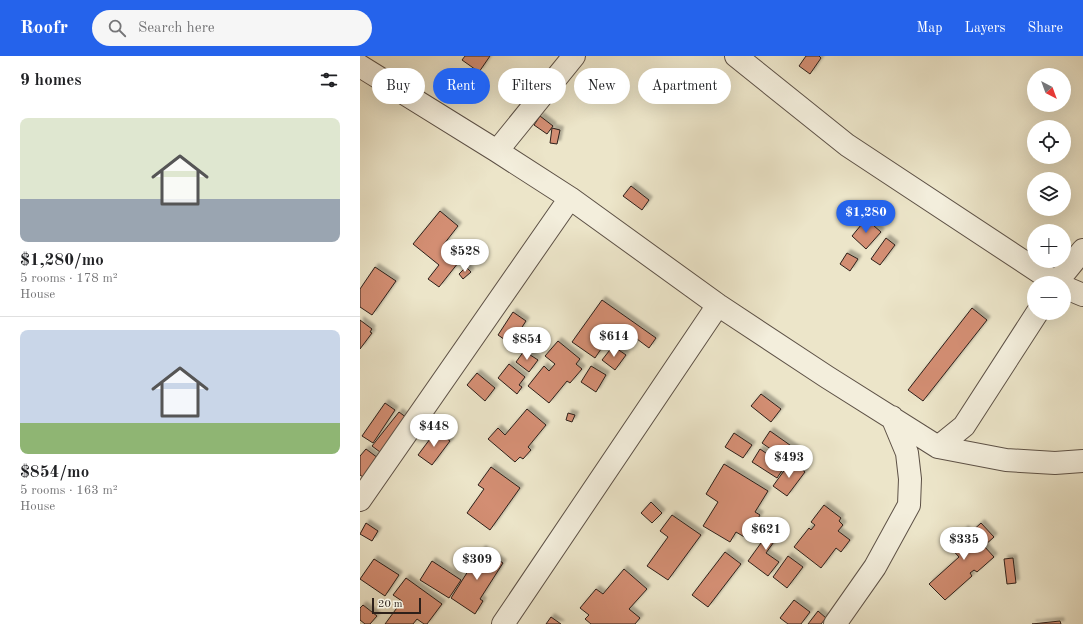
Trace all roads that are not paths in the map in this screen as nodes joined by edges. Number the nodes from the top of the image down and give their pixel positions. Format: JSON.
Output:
{"nodes":[{"id":1,"x":574,"y":56,"type":"edge"},
{"id":2,"x":736,"y":56,"type":"edge"},
{"id":3,"x":360,"y":66,"type":"edge"},
{"id":4,"x":497,"y":151,"type":"junction"},
{"id":5,"x":570,"y":198,"type":"junction"},
{"id":6,"x":1083,"y":250,"type":"edge"},
{"id":7,"x":1045,"y":276,"type":"edge"},
{"id":8,"x":1062,"y":276,"type":"edge"},
{"id":9,"x":1071,"y":290,"type":"edge"},
{"id":10,"x":1083,"y":295,"type":"edge"},
{"id":11,"x":718,"y":305,"type":"junction"},
{"id":12,"x":1032,"y":320,"type":"edge"},
{"id":13,"x":892,"y":417,"type":"junction"},
{"id":14,"x":938,"y":447,"type":"junction"},
{"id":15,"x":1083,"y":461,"type":"edge"},
{"id":16,"x":360,"y":500,"type":"edge"},
{"id":17,"x":503,"y":624,"type":"edge"},
{"id":18,"x":835,"y":624,"type":"edge"}],
"edges":[{"from":1,"to":4,"type":"street"},
{"from":2,"to":7,"type":"street"},
{"from":3,"to":4,"type":"street"},
{"from":4,"to":5,"type":"street"},
{"from":5,"to":11,"type":"street"},
{"from":5,"to":16,"type":"street"},
{"from":6,"to":8,"type":"street"},
{"from":9,"to":10,"type":"street"},
{"from":11,"to":13,"type":"street"},
{"from":11,"to":17,"type":"street"},
{"from":12,"to":14,"type":"street"},
{"from":13,"to":14,"type":"street"},
{"from":13,"to":18,"type":"street"},
{"from":14,"to":15,"type":"street"}]}
